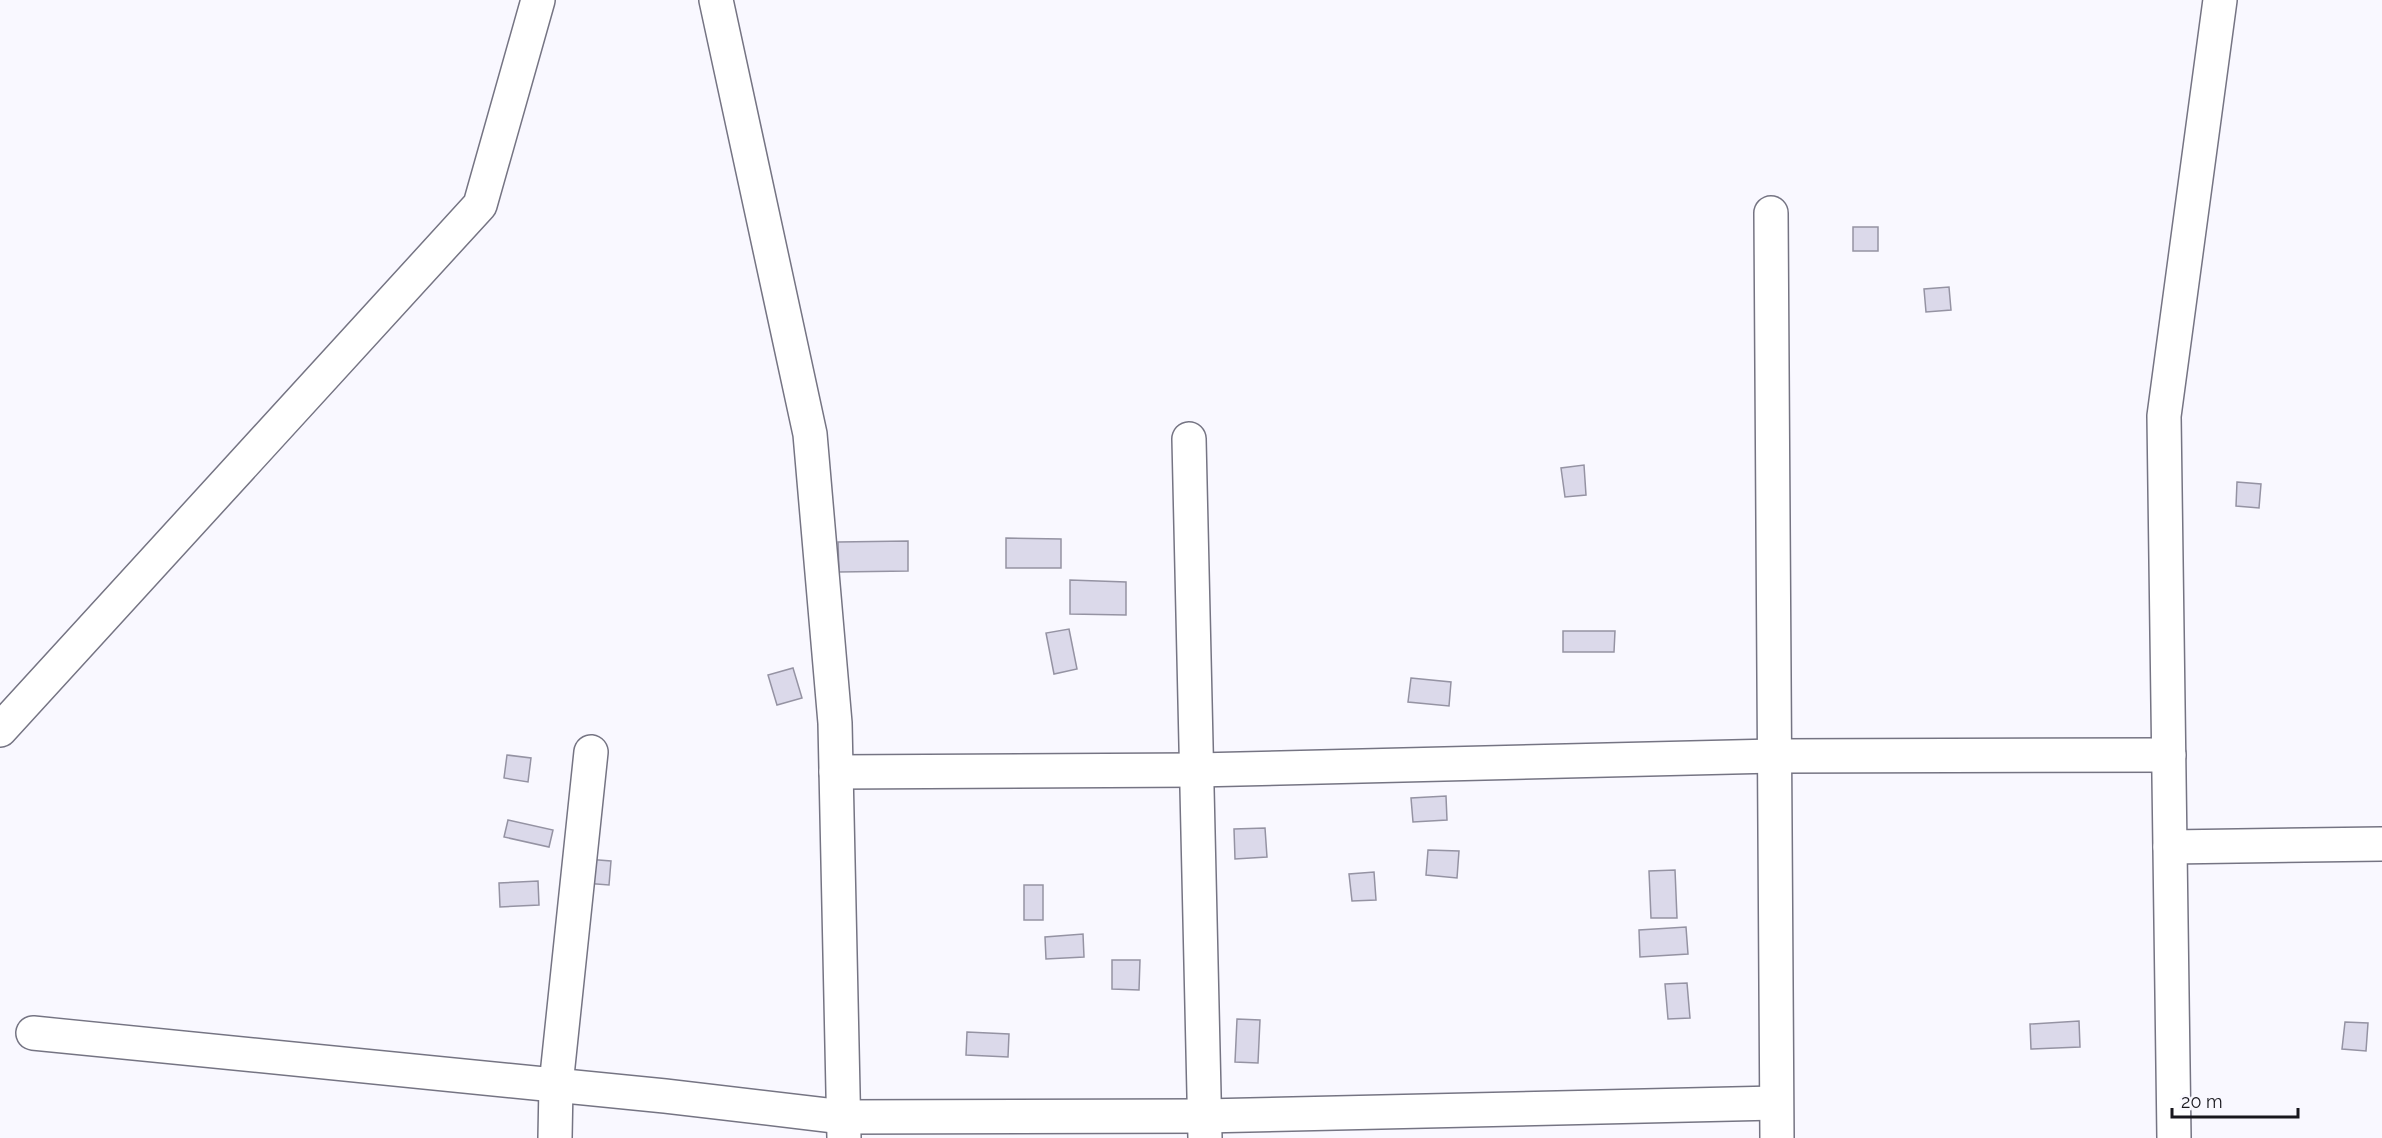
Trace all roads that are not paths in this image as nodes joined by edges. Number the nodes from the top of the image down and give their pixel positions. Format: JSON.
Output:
{"nodes":[{"id":1,"x":538,"y":0,"type":"edge"},
{"id":2,"x":716,"y":0,"type":"edge"},
{"id":3,"x":2220,"y":0,"type":"edge"},
{"id":4,"x":1771,"y":213,"type":"dead end"},
{"id":5,"x":1189,"y":439,"type":"dead end"},
{"id":6,"x":0,"y":730,"type":"edge"},
{"id":7,"x":591,"y":752,"type":"dead end"},
{"id":8,"x":2169,"y":755,"type":"junction"},
{"id":9,"x":1774,"y":756,"type":"junction"},
{"id":10,"x":1197,"y":770,"type":"junction"},
{"id":11,"x":836,"y":772,"type":"junction"},
{"id":12,"x":2382,"y":844,"type":"edge"},
{"id":13,"x":2170,"y":847,"type":"junction"},
{"id":14,"x":33,"y":1033,"type":"dead end"},
{"id":15,"x":556,"y":1084,"type":"junction"},
{"id":16,"x":1776,"y":1103,"type":"junction"},
{"id":17,"x":843,"y":1127,"type":"edge"},
{"id":18,"x":1204,"y":1127,"type":"edge"},
{"id":19,"x":555,"y":1138,"type":"edge"},
{"id":20,"x":1777,"y":1138,"type":"edge"},
{"id":21,"x":2174,"y":1138,"type":"edge"}],
"edges":[{"from":1,"to":6,"type":"street"},
{"from":2,"to":11,"type":"street"},
{"from":3,"to":8,"type":"street"},
{"from":4,"to":9,"type":"street"},
{"from":5,"to":10,"type":"street"},
{"from":7,"to":15,"type":"street"},
{"from":8,"to":9,"type":"street"},
{"from":8,"to":13,"type":"street"},
{"from":9,"to":10,"type":"street"},
{"from":9,"to":16,"type":"street"},
{"from":10,"to":11,"type":"street"},
{"from":10,"to":18,"type":"street"},
{"from":11,"to":17,"type":"street"},
{"from":12,"to":13,"type":"street"},
{"from":13,"to":21,"type":"street"},
{"from":14,"to":15,"type":"street"},
{"from":15,"to":17,"type":"street"},
{"from":15,"to":19,"type":"street"},
{"from":16,"to":18,"type":"street"},
{"from":16,"to":20,"type":"street"},
{"from":17,"to":18,"type":"street"}]}
